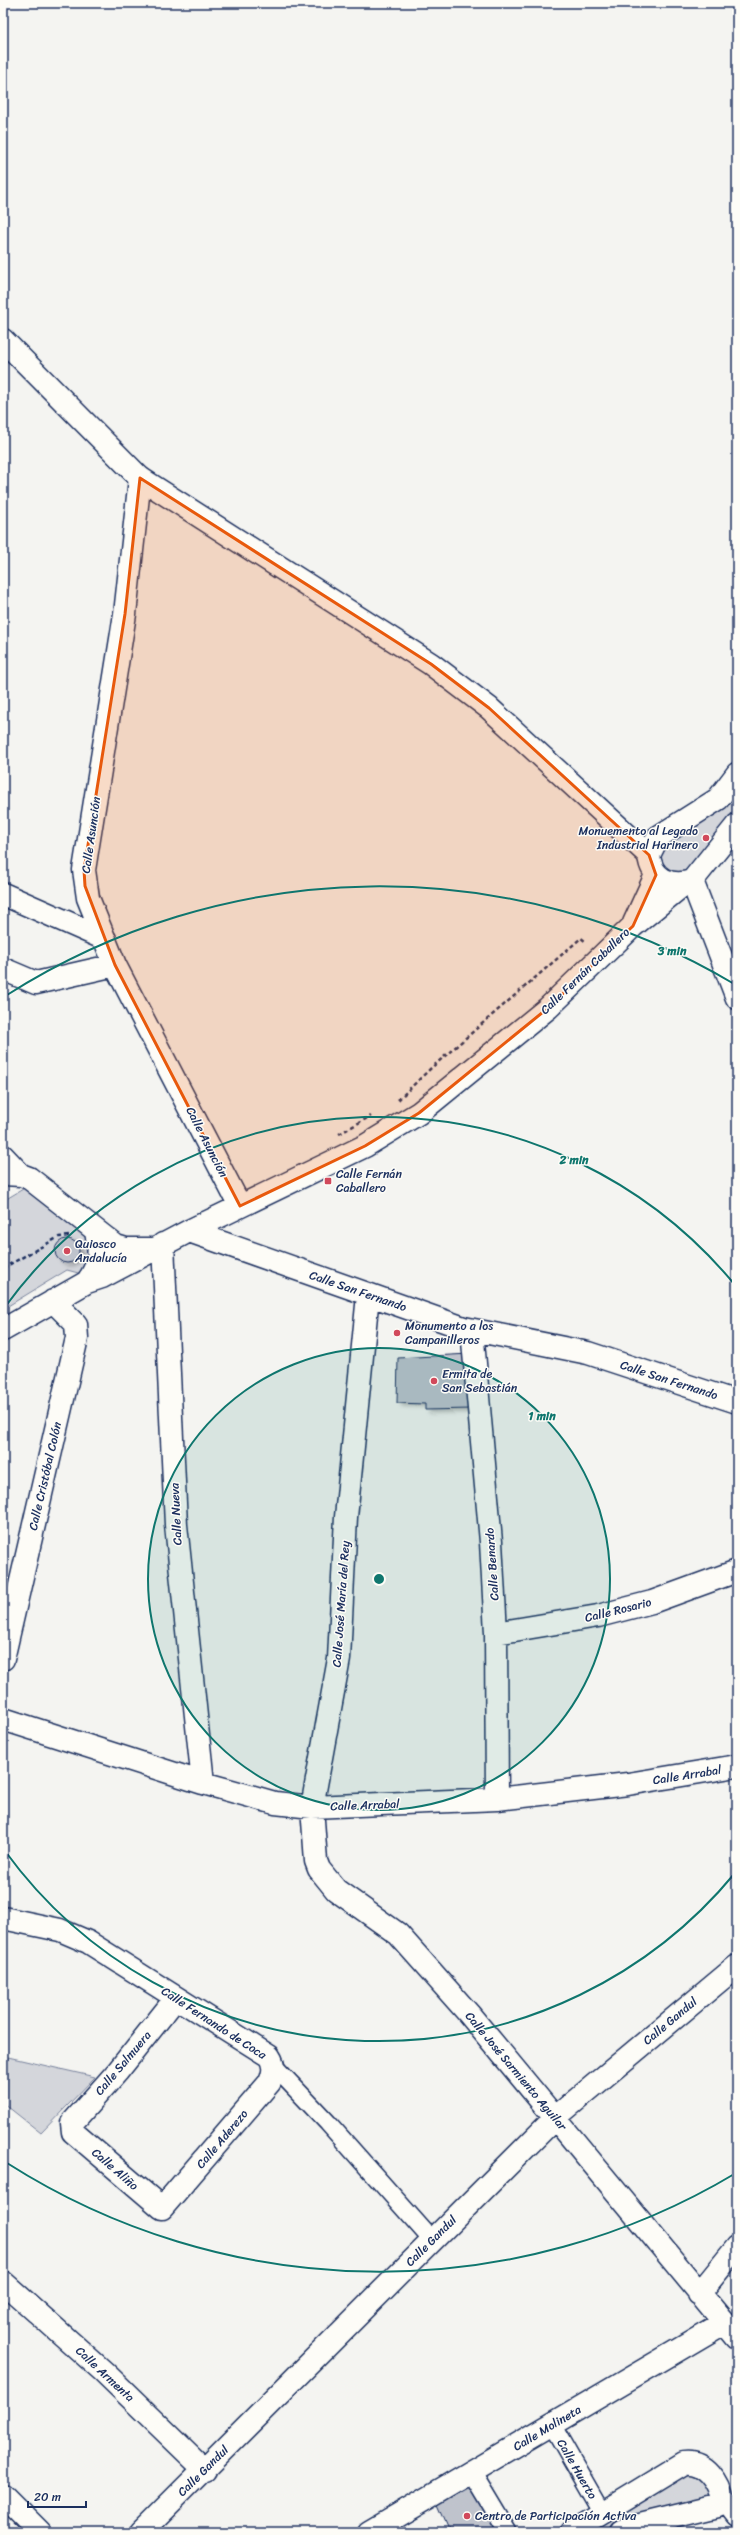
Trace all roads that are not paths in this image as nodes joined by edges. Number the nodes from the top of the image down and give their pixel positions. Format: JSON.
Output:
{"nodes":[{"id":1,"x":3,"y":340,"type":"edge"},
{"id":2,"x":140,"y":478,"type":"junction"},
{"id":3,"x":737,"y":774,"type":"edge"},
{"id":4,"x":737,"y":825,"type":"edge"},
{"id":5,"x":649,"y":855,"type":"junction"},
{"id":6,"x":656,"y":875,"type":"junction"},
{"id":7,"x":688,"y":882,"type":"junction"},
{"id":8,"x":3,"y":894,"type":"edge"},
{"id":9,"x":633,"y":926,"type":"junction"},
{"id":10,"x":105,"y":939,"type":"junction"},
{"id":11,"x":115,"y":965,"type":"junction"},
{"id":12,"x":3,"y":969,"type":"edge"},
{"id":13,"x":737,"y":998,"type":"edge"},
{"id":14,"x":3,"y":1156,"type":"edge"},
{"id":15,"x":12,"y":1174,"type":"edge"},
{"id":16,"x":240,"y":1206,"type":"junction"},
{"id":17,"x":189,"y":1231,"type":"junction"},
{"id":18,"x":96,"y":1232,"type":"junction"},
{"id":19,"x":159,"y":1247,"type":"junction"},
{"id":20,"x":87,"y":1282,"type":"junction"},
{"id":21,"x":368,"y":1295,"type":"junction"},
{"id":22,"x":53,"y":1301,"type":"junction"},
{"id":23,"x":3,"y":1330,"type":"edge"},
{"id":24,"x":472,"y":1330,"type":"junction"},
{"id":25,"x":737,"y":1402,"type":"edge"},
{"id":26,"x":737,"y":1571,"type":"edge"},
{"id":27,"x":496,"y":1633,"type":"junction"},
{"id":28,"x":3,"y":1660,"type":"edge"},
{"id":29,"x":3,"y":1719,"type":"edge"},
{"id":30,"x":737,"y":1766,"type":"edge"},
{"id":31,"x":202,"y":1783,"type":"junction"},
{"id":32,"x":498,"y":1800,"type":"junction"},
{"id":33,"x":312,"y":1808,"type":"junction"},
{"id":34,"x":3,"y":1918,"type":"edge"},
{"id":35,"x":737,"y":1966,"type":"edge"},
{"id":36,"x":176,"y":1998,"type":"junction"},
{"id":37,"x":274,"y":2066,"type":"junction"},
{"id":38,"x":556,"y":2117,"type":"junction"},
{"id":39,"x":71,"y":2128,"type":"joint"},
{"id":40,"x":162,"y":2208,"type":"joint"},
{"id":41,"x":432,"y":2240,"type":"junction"},
{"id":42,"x":737,"y":2247,"type":"edge"},
{"id":43,"x":3,"y":2282,"type":"edge"},
{"id":44,"x":699,"y":2294,"type":"junction"},
{"id":45,"x":730,"y":2330,"type":"edge"},
{"id":46,"x":552,"y":2425,"type":"junction"},
{"id":47,"x":205,"y":2470,"type":"junction"},
{"id":48,"x":472,"y":2472,"type":"junction"},
{"id":49,"x":3,"y":2495,"type":"edge"},
{"id":50,"x":730,"y":2508,"type":"edge"},
{"id":51,"x":603,"y":2514,"type":"junction"},
{"id":52,"x":40,"y":2532,"type":"edge"},
{"id":53,"x":141,"y":2532,"type":"edge"},
{"id":54,"x":369,"y":2532,"type":"edge"},
{"id":55,"x":508,"y":2532,"type":"edge"},
{"id":56,"x":571,"y":2532,"type":"edge"},
{"id":57,"x":621,"y":2532,"type":"edge"}],
"edges":[{"from":1,"to":2,"type":"street"},
{"from":2,"to":5,"type":"street"},
{"from":2,"to":10,"type":"street","name":"Calle Asunción"},
{"from":3,"to":5,"type":"street"},
{"from":4,"to":7,"type":"street","name":"Calle Fernán Caballero"},
{"from":5,"to":6,"type":"street"},
{"from":6,"to":7,"type":"street"},
{"from":6,"to":9,"type":"street"},
{"from":7,"to":9,"type":"street","name":"Calle Fernán Caballero"},
{"from":7,"to":13,"type":"street"},
{"from":8,"to":10,"type":"street"},
{"from":9,"to":16,"type":"street","name":"Calle Fernán Caballero"},
{"from":10,"to":11,"type":"street","name":"Calle Asunción"},
{"from":11,"to":12,"type":"street"},
{"from":11,"to":16,"type":"street","name":"Calle Asunción"},
{"from":14,"to":15,"type":"street"},
{"from":15,"to":18,"type":"street"},
{"from":16,"to":17,"type":"street","name":"Calle Fernán Caballero"},
{"from":17,"to":19,"type":"street","name":"Calle Fernán Caballero"},
{"from":17,"to":21,"type":"street","name":"Calle San Fernando"},
{"from":18,"to":19,"type":"street"},
{"from":18,"to":20,"type":"street"},
{"from":19,"to":20,"type":"street","name":"Calle Fernán Caballero"},
{"from":19,"to":31,"type":"street","name":"Calle Nueva"},
{"from":20,"to":22,"type":"street","name":"Calle Fernán Caballero"},
{"from":21,"to":24,"type":"street","name":"Calle San Fernando"},
{"from":21,"to":33,"type":"street","name":"Calle José María del Rey"},
{"from":22,"to":23,"type":"street","name":"Calle Fernán Caballero"},
{"from":22,"to":28,"type":"street","name":"Calle Cristóbal Colón"},
{"from":24,"to":25,"type":"street","name":"Calle San Fernando"},
{"from":24,"to":27,"type":"street","name":"Calle Benardo"},
{"from":26,"to":27,"type":"street","name":"Calle Rosario"},
{"from":27,"to":32,"type":"street","name":"Calle Benardo"},
{"from":29,"to":31,"type":"street","name":"Calle Arrabal"},
{"from":30,"to":32,"type":"street","name":"Calle Arrabal"},
{"from":31,"to":33,"type":"street","name":"Calle Arrabal"},
{"from":32,"to":33,"type":"street","name":"Calle Arrabal"},
{"from":33,"to":38,"type":"street","name":"Calle José Sarmiento Aguilar"},
{"from":34,"to":36,"type":"street","name":"Calle Fernando de Coca"},
{"from":35,"to":38,"type":"street","name":"Calle Gandul"},
{"from":36,"to":37,"type":"street","name":"Calle Fernando de Coca"},
{"from":36,"to":39,"type":"street","name":"Calle Salmuera"},
{"from":37,"to":40,"type":"street","name":"Calle Aderezo"},
{"from":37,"to":41,"type":"street","name":"Calle Fernando de Coca"},
{"from":38,"to":41,"type":"street","name":"Calle Gandul"},
{"from":38,"to":44,"type":"street","name":"Calle José Sarmiento Aguilar"},
{"from":39,"to":40,"type":"street","name":"Calle Aliño"},
{"from":41,"to":47,"type":"street","name":"Calle Gandul"},
{"from":42,"to":44,"type":"street"},
{"from":43,"to":47,"type":"street","name":"Calle Armenta"},
{"from":44,"to":45,"type":"street","name":"Calle José Sarmiento Aguilar"},
{"from":45,"to":46,"type":"street","name":"Calle Molineta"},
{"from":46,"to":48,"type":"street","name":"Calle Molineta"},
{"from":46,"to":51,"type":"street","name":"Calle Huerto"},
{"from":47,"to":53,"type":"street","name":"Calle Gandul"},
{"from":48,"to":54,"type":"street","name":"Calle Molineta"},
{"from":48,"to":55,"type":"street"},
{"from":49,"to":52,"type":"street"},
{"from":50,"to":51,"type":"street"},
{"from":50,"to":57,"type":"street"},
{"from":51,"to":56,"type":"street"}]}
